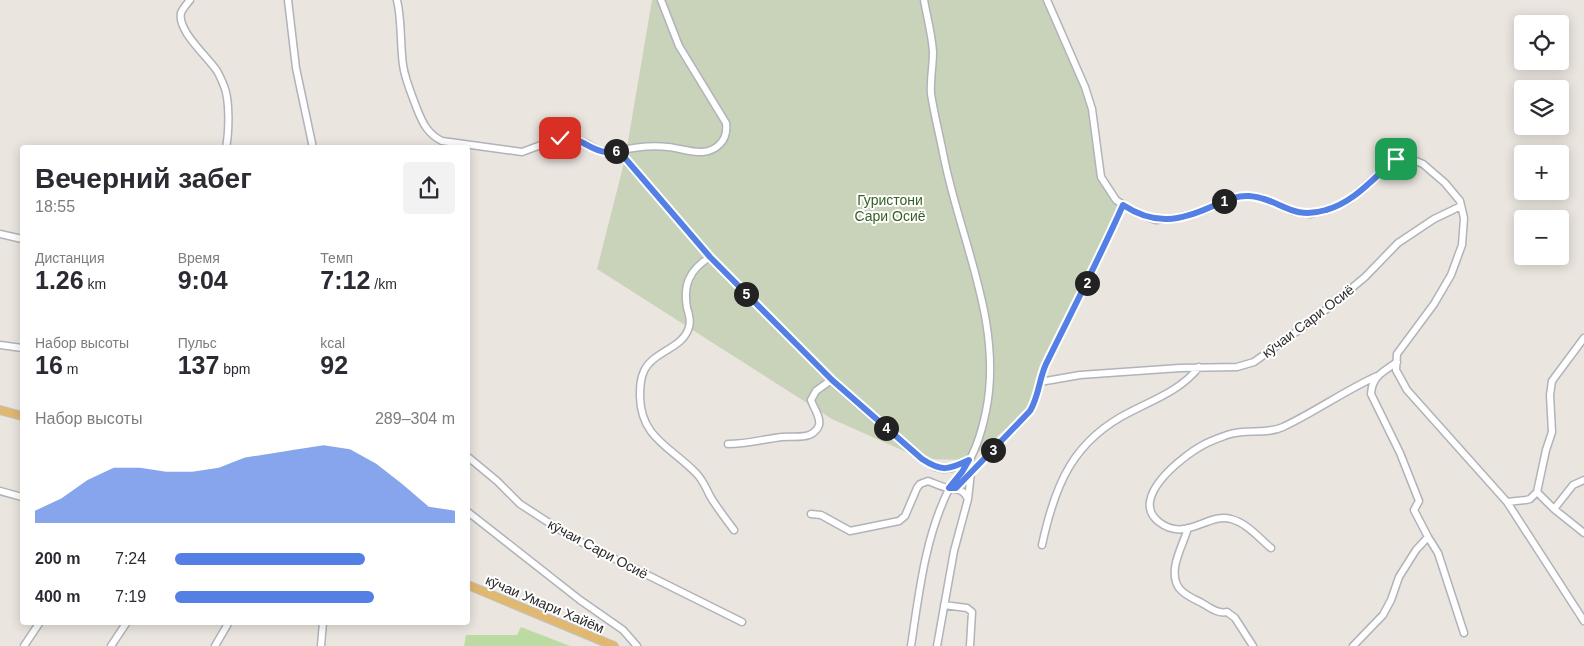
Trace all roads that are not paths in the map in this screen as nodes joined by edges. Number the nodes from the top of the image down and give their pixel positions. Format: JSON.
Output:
{"nodes":[{"id":1,"x":190,"y":0,"type":"edge"},
{"id":2,"x":288,"y":0,"type":"edge"},
{"id":3,"x":398,"y":0,"type":"edge"},
{"id":4,"x":662,"y":0,"type":"edge"},
{"id":5,"x":924,"y":0,"type":"edge"},
{"id":6,"x":1047,"y":0,"type":"edge"},
{"id":7,"x":227,"y":145,"type":"edge"},
{"id":8,"x":312,"y":145,"type":"edge"},
{"id":9,"x":618,"y":150,"type":"junction"},
{"id":10,"x":1123,"y":205,"type":"junction"},
{"id":11,"x":1461,"y":206,"type":"junction"},
{"id":12,"x":0,"y":234,"type":"edge"},
{"id":13,"x":20,"y":239,"type":"edge"},
{"id":14,"x":710,"y":257,"type":"junction"},
{"id":15,"x":1584,"y":338,"type":"edge"},
{"id":16,"x":0,"y":345,"type":"edge"},
{"id":17,"x":20,"y":348,"type":"edge"},
{"id":18,"x":1397,"y":362,"type":"junction"},
{"id":19,"x":1199,"y":367,"type":"junction"},
{"id":20,"x":1377,"y":376,"type":"junction"},
{"id":21,"x":832,"y":380,"type":"junction"},
{"id":22,"x":1040,"y":382,"type":"junction"},
{"id":23,"x":0,"y":410,"type":"edge"},
{"id":24,"x":20,"y":415,"type":"edge"},
{"id":25,"x":728,"y":444,"type":"dead end"},
{"id":26,"x":470,"y":459,"type":"edge"},
{"id":27,"x":969,"y":460,"type":"junction"},
{"id":28,"x":971,"y":473,"type":"junction"},
{"id":29,"x":1584,"y":480,"type":"edge"},
{"id":30,"x":952,"y":488,"type":"junction"},
{"id":31,"x":0,"y":491,"type":"edge"},
{"id":32,"x":1537,"y":492,"type":"junction"},
{"id":33,"x":20,"y":496,"type":"edge"},
{"id":34,"x":968,"y":499,"type":"junction"},
{"id":35,"x":1507,"y":502,"type":"junction"},
{"id":36,"x":1554,"y":509,"type":"junction"},
{"id":37,"x":470,"y":514,"type":"edge"},
{"id":38,"x":811,"y":514,"type":"dead end"},
{"id":39,"x":1188,"y":528,"type":"junction"},
{"id":40,"x":734,"y":530,"type":"dead end"},
{"id":41,"x":1584,"y":533,"type":"edge"},
{"id":42,"x":1428,"y":537,"type":"junction"},
{"id":43,"x":1042,"y":545,"type":"dead end"},
{"id":44,"x":1270,"y":548,"type":"dead end"},
{"id":45,"x":470,"y":586,"type":"edge"},
{"id":46,"x":944,"y":605,"type":"junction"},
{"id":47,"x":1584,"y":621,"type":"edge"},
{"id":48,"x":742,"y":622,"type":"dead end"},
{"id":49,"x":38,"y":625,"type":"edge"},
{"id":50,"x":125,"y":625,"type":"edge"},
{"id":51,"x":227,"y":625,"type":"edge"},
{"id":52,"x":323,"y":625,"type":"edge"},
{"id":53,"x":1464,"y":633,"type":"dead end"},
{"id":54,"x":24,"y":646,"type":"edge"},
{"id":55,"x":112,"y":646,"type":"edge"},
{"id":56,"x":215,"y":646,"type":"edge"},
{"id":57,"x":321,"y":646,"type":"edge"},
{"id":58,"x":614,"y":646,"type":"edge"},
{"id":59,"x":637,"y":646,"type":"edge"},
{"id":60,"x":911,"y":646,"type":"edge"},
{"id":61,"x":937,"y":646,"type":"edge"},
{"id":62,"x":970,"y":646,"type":"edge"},
{"id":63,"x":1253,"y":646,"type":"edge"},
{"id":64,"x":1353,"y":646,"type":"edge"}],
"edges":[{"from":1,"to":7,"type":"street"},
{"from":2,"to":8,"type":"street"},
{"from":3,"to":9,"type":"street"},
{"from":4,"to":9,"type":"street"},
{"from":5,"to":27,"type":"street"},
{"from":6,"to":10,"type":"street"},
{"from":9,"to":14,"type":"street"},
{"from":10,"to":11,"type":"street"},
{"from":10,"to":22,"type":"street"},
{"from":11,"to":18,"type":"street"},
{"from":11,"to":19,"type":"street","name":"кӯчаи Сари Осиё"},
{"from":12,"to":13,"type":"street"},
{"from":14,"to":21,"type":"street"},
{"from":14,"to":40,"type":"street"},
{"from":15,"to":32,"type":"street"},
{"from":16,"to":17,"type":"street"},
{"from":18,"to":20,"type":"street"},
{"from":18,"to":35,"type":"street"},
{"from":19,"to":22,"type":"street","name":"кӯчаи Сари Осиё"},
{"from":19,"to":43,"type":"street"},
{"from":20,"to":39,"type":"street"},
{"from":20,"to":42,"type":"street"},
{"from":21,"to":25,"type":"street"},
{"from":21,"to":27,"type":"street"},
{"from":22,"to":28,"type":"street"},
{"from":23,"to":24,"type":"main road"},
{"from":26,"to":48,"type":"street","name":"кӯчаи Сари Осиё"},
{"from":27,"to":30,"type":"street"},
{"from":28,"to":30,"type":"street"},
{"from":28,"to":34,"type":"street"},
{"from":29,"to":36,"type":"street"},
{"from":30,"to":34,"type":"street"},
{"from":30,"to":38,"type":"street"},
{"from":30,"to":60,"type":"street"},
{"from":31,"to":33,"type":"street"},
{"from":32,"to":35,"type":"street"},
{"from":32,"to":36,"type":"street"},
{"from":34,"to":46,"type":"street"},
{"from":35,"to":47,"type":"street"},
{"from":36,"to":41,"type":"street"},
{"from":37,"to":59,"type":"street"},
{"from":39,"to":44,"type":"street"},
{"from":39,"to":63,"type":"street"},
{"from":42,"to":53,"type":"street"},
{"from":42,"to":64,"type":"street"},
{"from":45,"to":58,"type":"main road","name":"кӯчаи Умари Хайём"},
{"from":46,"to":61,"type":"street"},
{"from":46,"to":62,"type":"street"},
{"from":49,"to":54,"type":"street"},
{"from":50,"to":55,"type":"street"},
{"from":51,"to":56,"type":"street"},
{"from":52,"to":57,"type":"street"}]}
